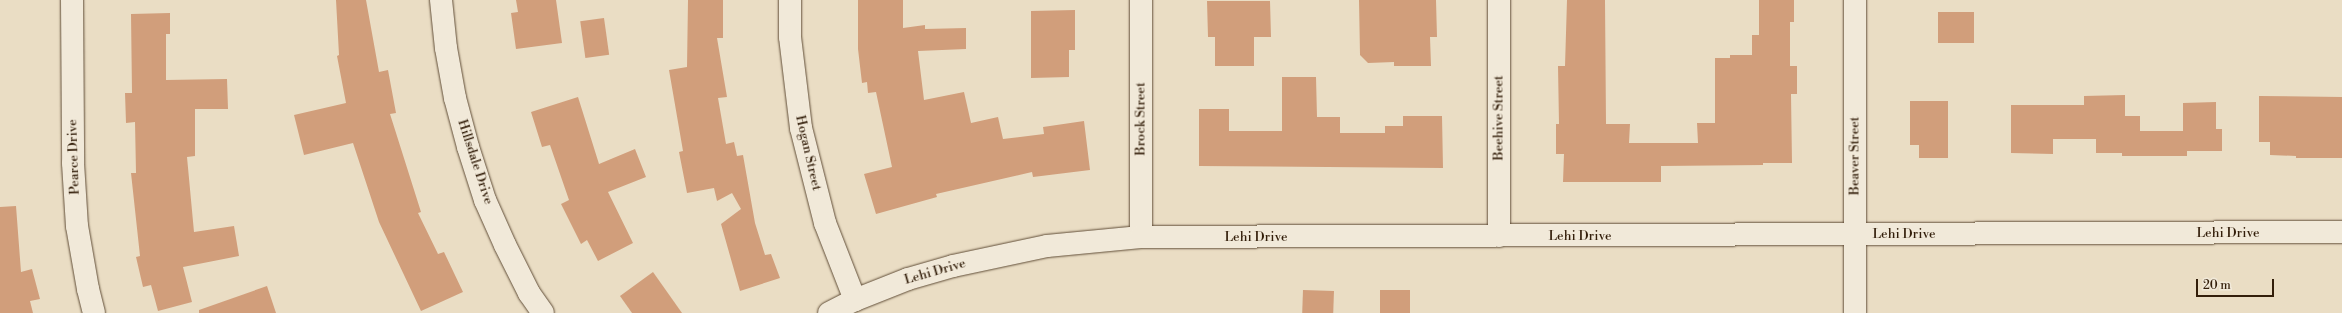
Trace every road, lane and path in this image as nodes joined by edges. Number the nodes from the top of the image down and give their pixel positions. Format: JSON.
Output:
{"nodes":[{"id":1,"x":72,"y":0,"type":"edge"},
{"id":2,"x":441,"y":0,"type":"edge"},
{"id":3,"x":790,"y":0,"type":"edge"},
{"id":4,"x":1141,"y":0,"type":"edge"},
{"id":5,"x":1499,"y":0,"type":"edge"},
{"id":6,"x":1855,"y":0,"type":"edge"},
{"id":7,"x":2342,"y":232,"type":"edge"},
{"id":8,"x":1855,"y":234,"type":"junction"},
{"id":9,"x":1499,"y":236,"type":"junction"},
{"id":10,"x":1141,"y":237,"type":"junction"},
{"id":11,"x":855,"y":300,"type":"junction"},
{"id":12,"x":94,"y":313,"type":"edge"},
{"id":13,"x":543,"y":313,"type":"edge"},
{"id":14,"x":829,"y":313,"type":"edge"},
{"id":15,"x":1855,"y":313,"type":"edge"}],
"edges":[{"from":1,"to":12,"type":"street","name":"Pearce Drive"},
{"from":2,"to":13,"type":"street","name":"Hillsdale Drive"},
{"from":3,"to":11,"type":"street","name":"Hogan Street"},
{"from":4,"to":10,"type":"street","name":"Brock Street"},
{"from":5,"to":9,"type":"street","name":"Beehive Street"},
{"from":6,"to":8,"type":"street","name":"Beaver Street"},
{"from":7,"to":8,"type":"street","name":"Lehi Drive"},
{"from":8,"to":9,"type":"street","name":"Lehi Drive"},
{"from":8,"to":15,"type":"street","name":"Beaver Street"},
{"from":9,"to":10,"type":"street","name":"Lehi Drive"},
{"from":10,"to":11,"type":"street","name":"Lehi Drive"},
{"from":11,"to":14,"type":"street","name":"Lehi Drive"}]}
